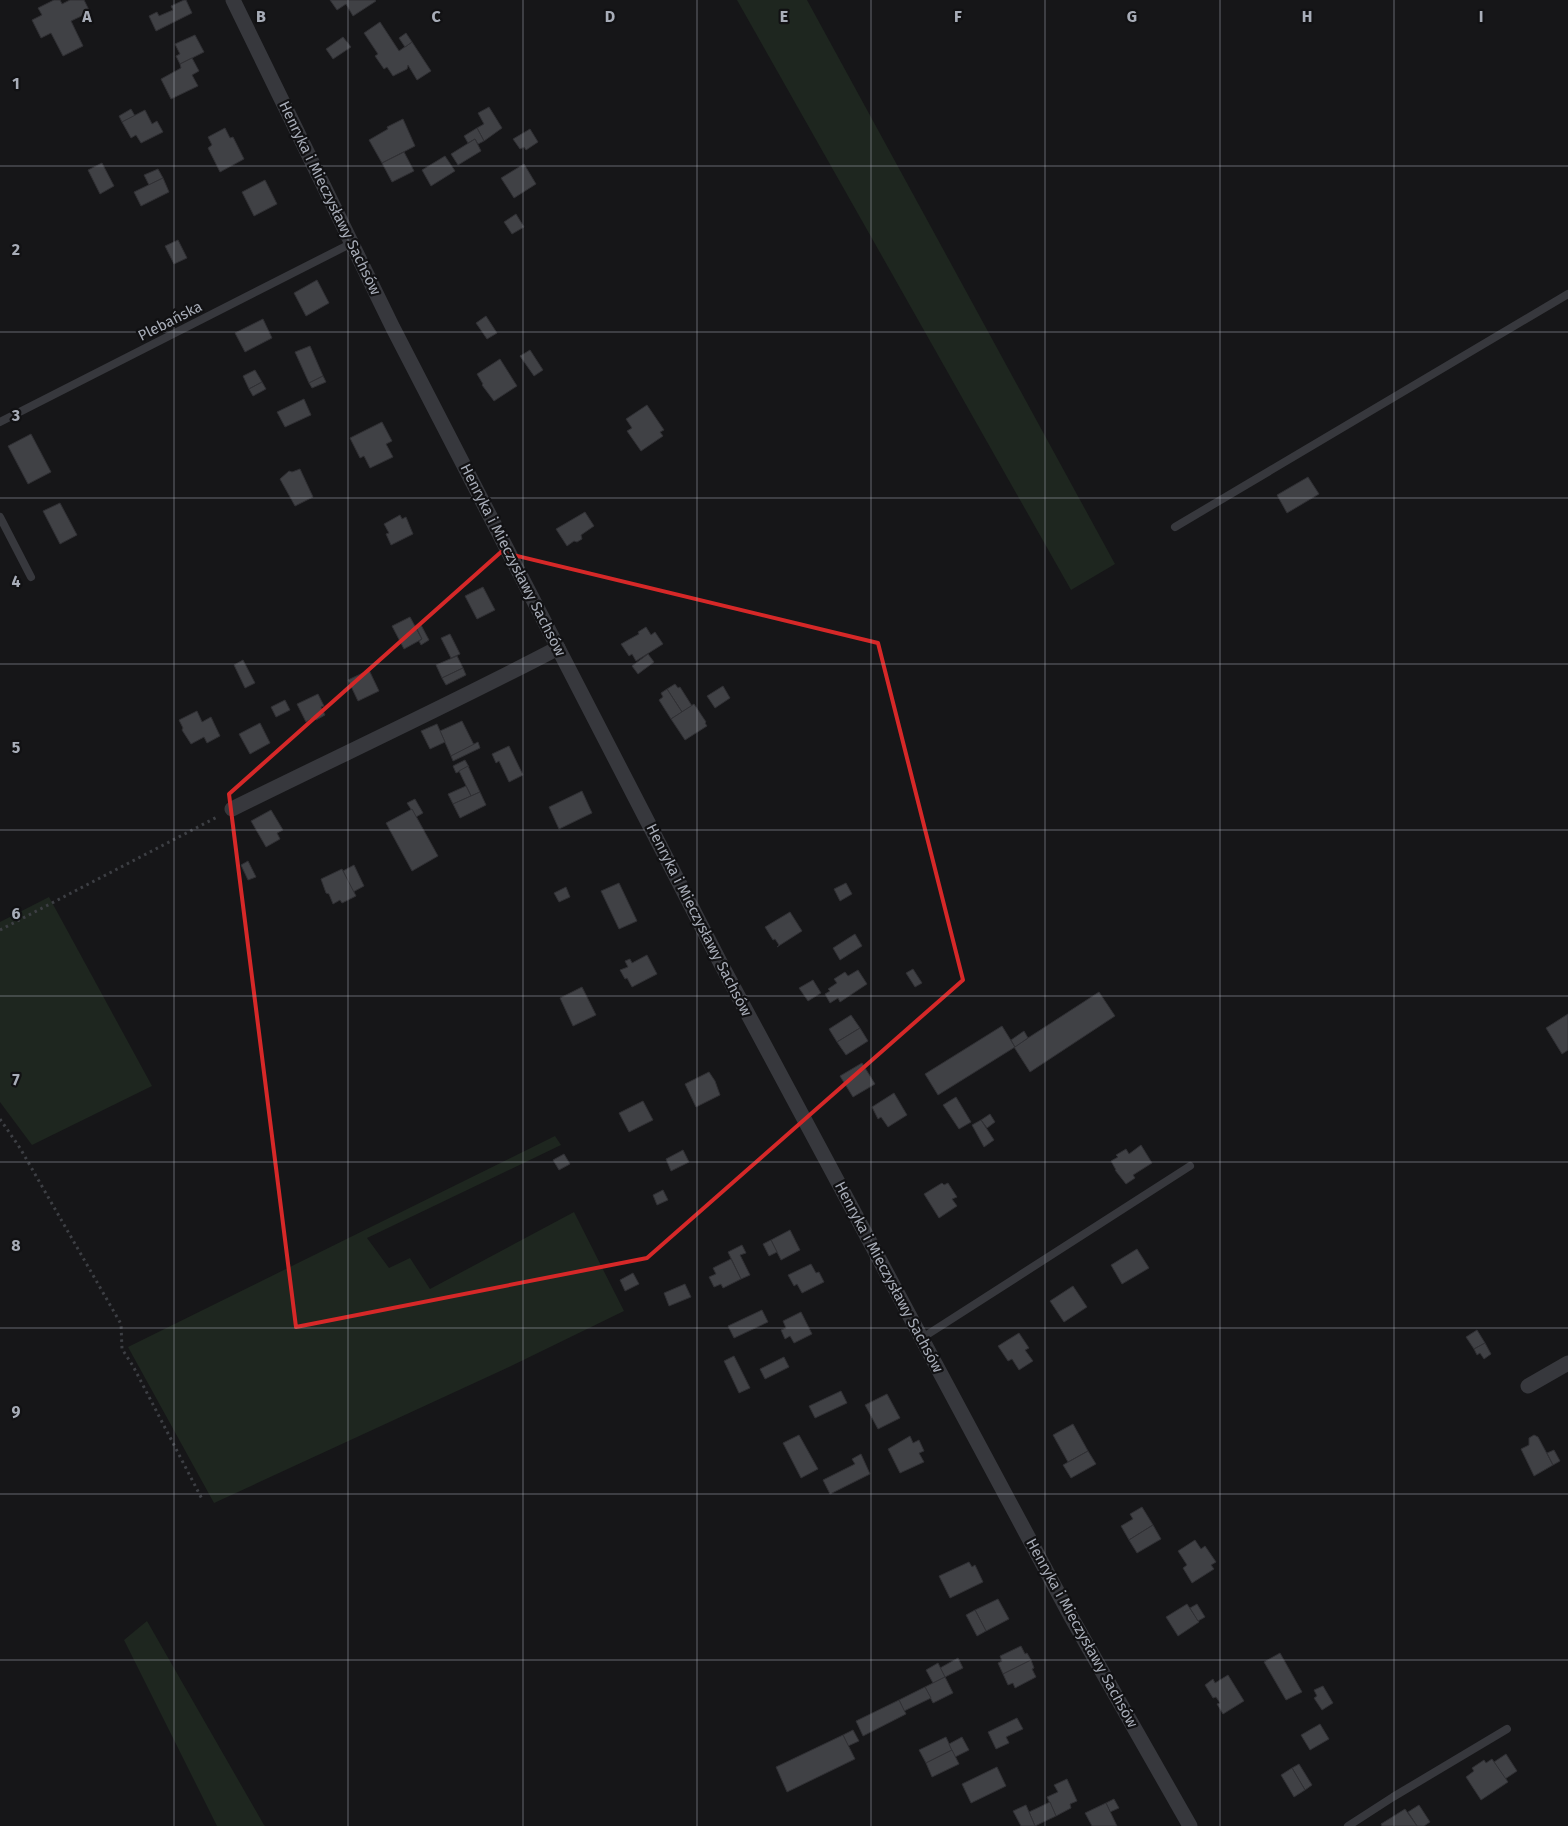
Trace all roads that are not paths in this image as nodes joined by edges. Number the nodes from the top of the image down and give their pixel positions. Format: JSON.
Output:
{"nodes":[{"id":1,"x":233,"y":0,"type":"edge"},
{"id":2,"x":352,"y":243,"type":"junction"},
{"id":3,"x":1568,"y":294,"type":"edge"},
{"id":4,"x":0,"y":422,"type":"edge"},
{"id":5,"x":0,"y":517,"type":"edge"},
{"id":6,"x":1175,"y":527,"type":"dead end"},
{"id":7,"x":31,"y":577,"type":"dead end"},
{"id":8,"x":558,"y":648,"type":"junction"},
{"id":9,"x":232,"y":809,"type":"road end"},
{"id":10,"x":1190,"y":1166,"type":"dead end"},
{"id":11,"x":922,"y":1338,"type":"junction"},
{"id":12,"x":1568,"y":1363,"type":"edge"},
{"id":13,"x":1528,"y":1386,"type":"dead end"},
{"id":14,"x":1507,"y":1729,"type":"dead end"},
{"id":15,"x":1190,"y":1826,"type":"edge"},
{"id":16,"x":1348,"y":1826,"type":"edge"}],
"edges":[{"from":1,"to":2,"type":"street","name":"Henryka i Mieczysławy Sachsów"},
{"from":2,"to":4,"type":"lane","name":"Plebańska"},
{"from":2,"to":8,"type":"street","name":"Henryka i Mieczysławy Sachsów"},
{"from":3,"to":6,"type":"lane"},
{"from":5,"to":7,"type":"lane"},
{"from":8,"to":9,"type":"street"},
{"from":8,"to":11,"type":"street","name":"Henryka i Mieczysławy Sachsów"},
{"from":10,"to":11,"type":"lane"},
{"from":11,"to":15,"type":"street","name":"Henryka i Mieczysławy Sachsów"},
{"from":12,"to":13,"type":"street"},
{"from":14,"to":16,"type":"lane"}]}
